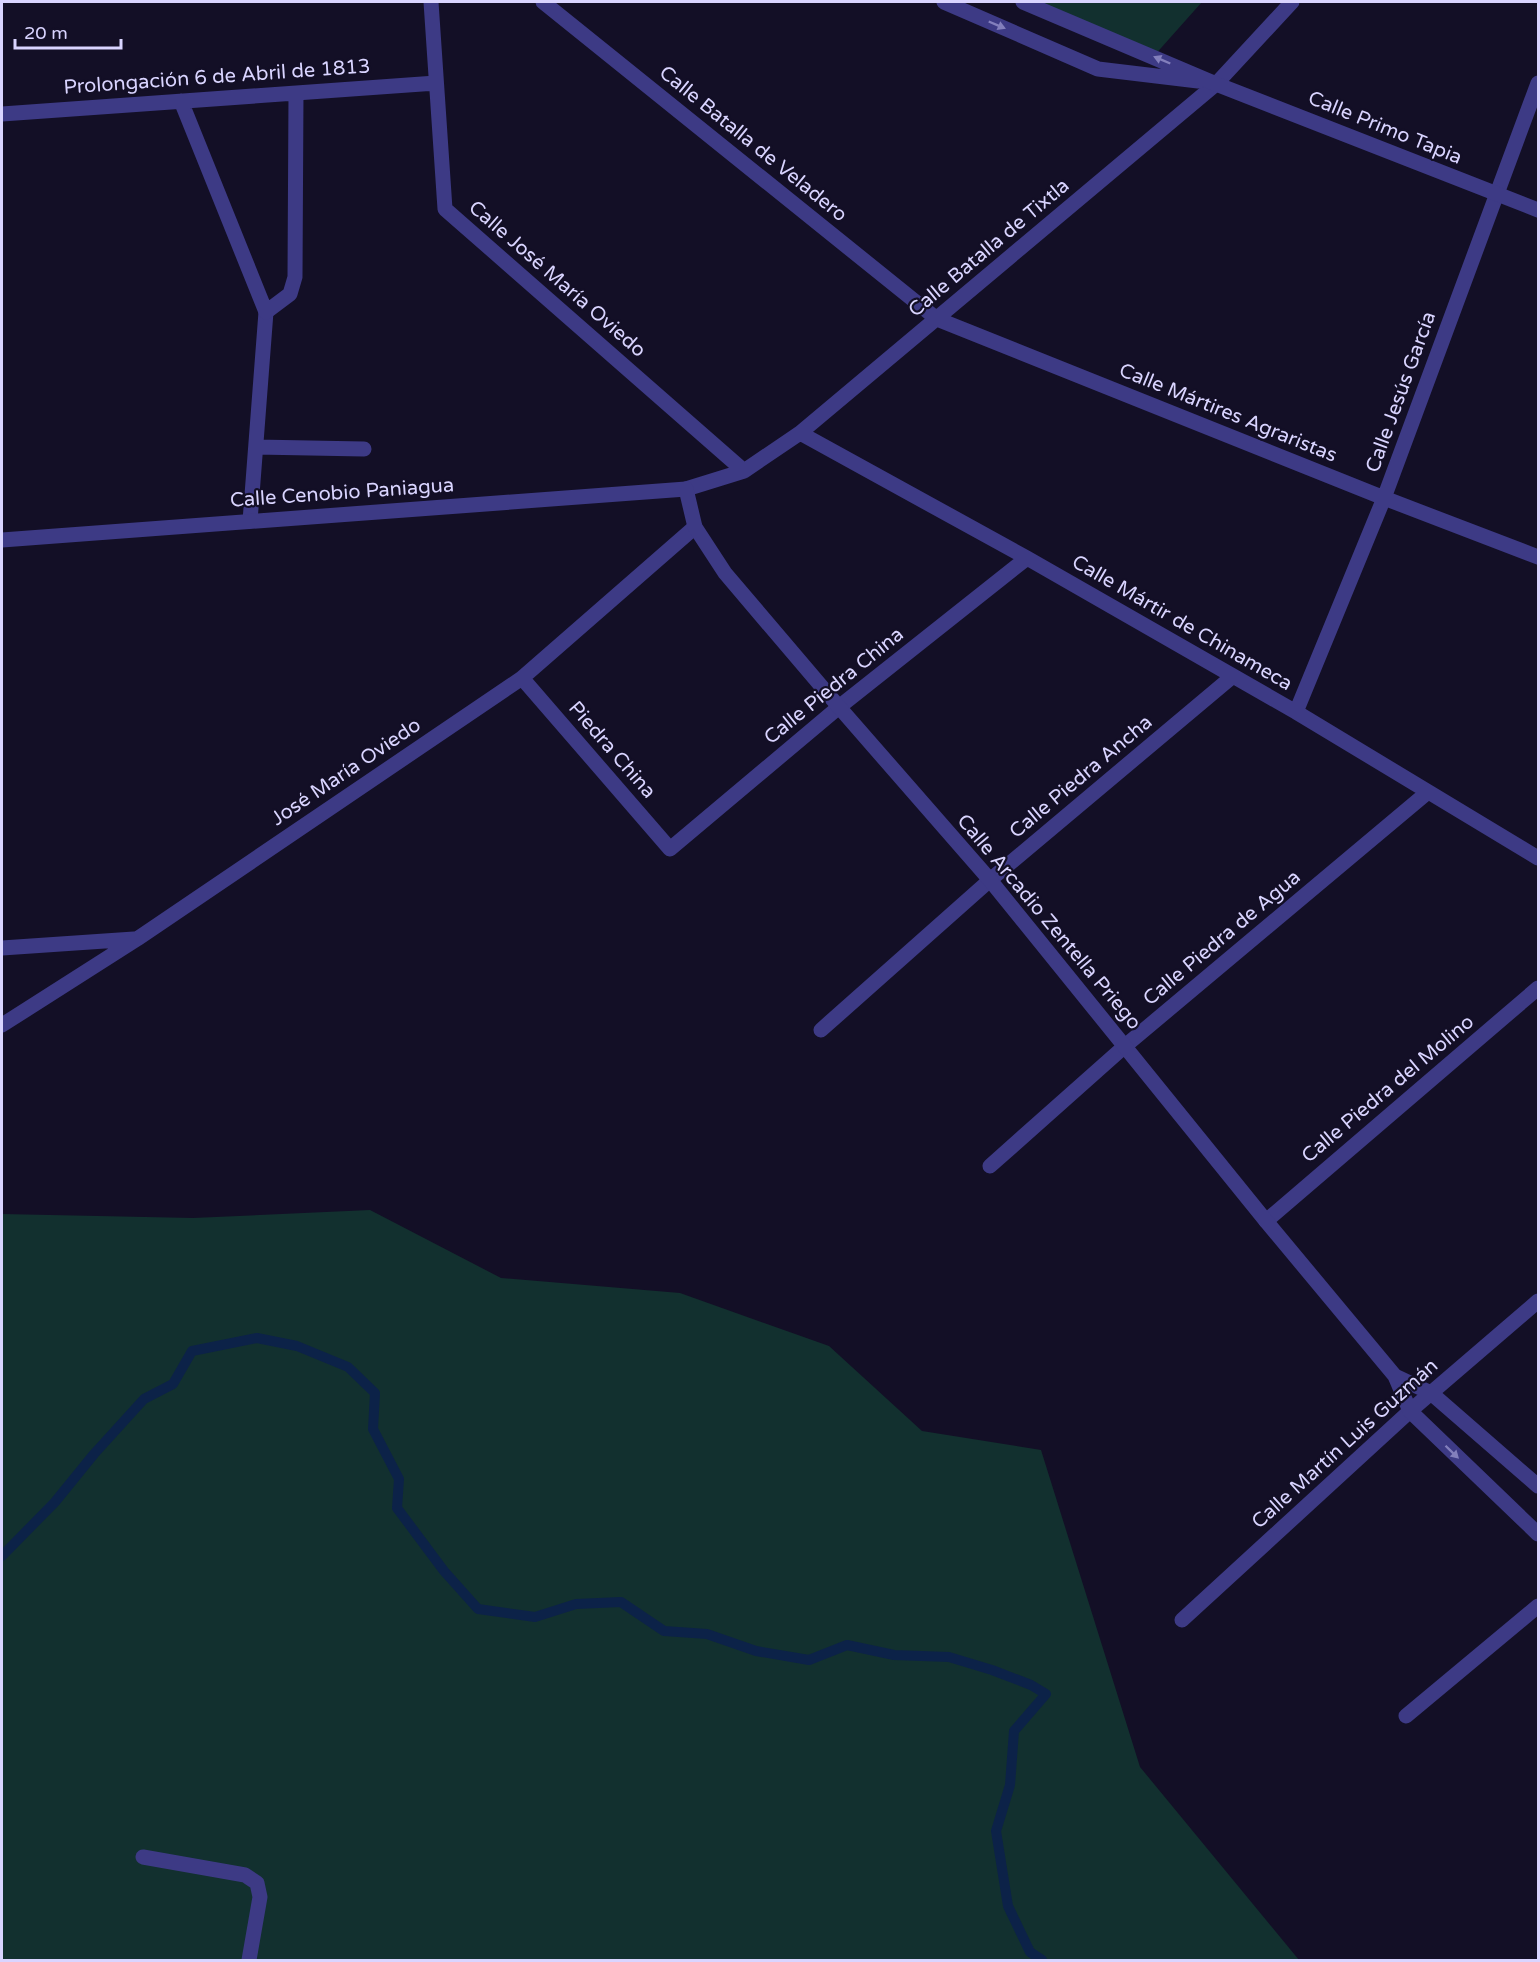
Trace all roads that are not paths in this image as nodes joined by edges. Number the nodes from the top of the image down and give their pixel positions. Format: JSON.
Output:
{"nodes":[{"id":1,"x":431,"y":2,"type":"edge"},
{"id":2,"x":543,"y":2,"type":"edge"},
{"id":3,"x":944,"y":2,"type":"edge"},
{"id":4,"x":1023,"y":2,"type":"edge"},
{"id":5,"x":1292,"y":2,"type":"edge"},
{"id":6,"x":436,"y":83,"type":"junction"},
{"id":7,"x":1539,"y":83,"type":"edge"},
{"id":8,"x":1216,"y":84,"type":"junction"},
{"id":9,"x":296,"y":93,"type":"junction"},
{"id":10,"x":181,"y":101,"type":"junction"},
{"id":11,"x":2,"y":114,"type":"edge"},
{"id":12,"x":1497,"y":195,"type":"junction"},
{"id":13,"x":1539,"y":210,"type":"edge"},
{"id":14,"x":266,"y":312,"type":"junction"},
{"id":15,"x":937,"y":319,"type":"junction"},
{"id":16,"x":800,"y":433,"type":"junction"},
{"id":17,"x":256,"y":447,"type":"junction"},
{"id":18,"x":364,"y":449,"type":"dead end"},
{"id":19,"x":744,"y":471,"type":"junction"},
{"id":20,"x":686,"y":489,"type":"junction"},
{"id":21,"x":1384,"y":498,"type":"junction"},
{"id":22,"x":250,"y":521,"type":"junction"},
{"id":23,"x":695,"y":527,"type":"junction"},
{"id":24,"x":2,"y":540,"type":"edge"},
{"id":25,"x":1539,"y":557,"type":"edge"},
{"id":26,"x":1027,"y":558,"type":"junction"},
{"id":27,"x":1233,"y":676,"type":"junction"},
{"id":28,"x":522,"y":678,"type":"junction"},
{"id":29,"x":839,"y":707,"type":"junction"},
{"id":30,"x":1296,"y":712,"type":"junction"},
{"id":31,"x":1428,"y":792,"type":"junction"},
{"id":32,"x":670,"y":849,"type":"joint"},
{"id":33,"x":1539,"y":858,"type":"edge"},
{"id":34,"x":990,"y":880,"type":"junction"},
{"id":35,"x":137,"y":939,"type":"junction"},
{"id":36,"x":2,"y":948,"type":"edge"},
{"id":37,"x":1539,"y":988,"type":"edge"},
{"id":38,"x":2,"y":1025,"type":"edge"},
{"id":39,"x":821,"y":1030,"type":"dead end"},
{"id":40,"x":1125,"y":1046,"type":"junction"},
{"id":41,"x":990,"y":1166,"type":"dead end"},
{"id":42,"x":1266,"y":1221,"type":"junction"},
{"id":43,"x":1539,"y":1301,"type":"edge"},
{"id":44,"x":1395,"y":1376,"type":"junction"},
{"id":45,"x":1431,"y":1393,"type":"junction"},
{"id":46,"x":1410,"y":1412,"type":"junction"},
{"id":47,"x":1539,"y":1485,"type":"edge"},
{"id":48,"x":1539,"y":1534,"type":"edge"},
{"id":49,"x":1539,"y":1606,"type":"edge"},
{"id":50,"x":1182,"y":1620,"type":"dead end"},
{"id":51,"x":1406,"y":1716,"type":"dead end"},
{"id":52,"x":143,"y":1857,"type":"dead end"},
{"id":53,"x":249,"y":1960,"type":"edge"}],
"edges":[{"from":1,"to":6,"type":"street","name":"Calle José María Oviedo"},
{"from":2,"to":15,"type":"street","name":"Calle Batalla de Veladero"},
{"from":3,"to":8,"type":"street","one_way":true},
{"from":8,"to":4,"type":"street","one_way":true},
{"from":5,"to":8,"type":"street","name":"Calle Batalla de Tixtla"},
{"from":6,"to":9,"type":"street","name":"Prolongación 6 de Abril de 1813"},
{"from":6,"to":19,"type":"street","name":"Calle José María Oviedo"},
{"from":7,"to":12,"type":"street","name":"Calle Jesús García"},
{"from":8,"to":12,"type":"street","name":"Calle Primo Tapia"},
{"from":8,"to":15,"type":"street","name":"Calle Batalla de Tixtla"},
{"from":9,"to":10,"type":"street","name":"Prolongación 6 de Abril de 1813"},
{"from":9,"to":14,"type":"street"},
{"from":10,"to":11,"type":"street","name":"Prolongación 6 de Abril de 1813"},
{"from":10,"to":14,"type":"street"},
{"from":12,"to":13,"type":"street","name":"Calle Primo Tapia"},
{"from":12,"to":21,"type":"street","name":"Calle Jesús García"},
{"from":14,"to":17,"type":"street"},
{"from":15,"to":16,"type":"street","name":"Calle Batalla de Tixtla"},
{"from":15,"to":21,"type":"street","name":"Calle Mártires Agraristas"},
{"from":16,"to":19,"type":"street","name":"Calle Batalla de Tixtla"},
{"from":16,"to":26,"type":"street","name":"Calle Mártir de Chinameca"},
{"from":17,"to":18,"type":"street"},
{"from":17,"to":22,"type":"street"},
{"from":19,"to":20,"type":"street","name":"Calle Batalla de Tixtla"},
{"from":20,"to":22,"type":"street","name":"Calle Cenobio Paniagua"},
{"from":20,"to":23,"type":"street","name":"Calle Arcadio Zentella Priego"},
{"from":21,"to":25,"type":"street","name":"Calle Mártires Agraristas"},
{"from":21,"to":30,"type":"street","name":"Calle Jesús García"},
{"from":22,"to":24,"type":"street","name":"Calle Cenobio Paniagua"},
{"from":23,"to":28,"type":"street","name":"José María Oviedo"},
{"from":23,"to":29,"type":"street","name":"Calle Arcadio Zentella Priego"},
{"from":26,"to":27,"type":"street","name":"Calle Mártir de Chinameca"},
{"from":26,"to":29,"type":"street","name":"Calle Piedra China"},
{"from":27,"to":30,"type":"street","name":"Calle Mártir de Chinameca"},
{"from":27,"to":34,"type":"street","name":"Calle Piedra Ancha"},
{"from":28,"to":32,"type":"street","name":"Piedra China"},
{"from":28,"to":35,"type":"street","name":"José María Oviedo"},
{"from":29,"to":32,"type":"street","name":"Calle Piedra China"},
{"from":29,"to":34,"type":"street","name":"Calle Arcadio Zentella Priego"},
{"from":30,"to":31,"type":"street","name":"Calle Mártir de Chinameca"},
{"from":31,"to":33,"type":"street","name":"Calle Mártir de Chinameca"},
{"from":31,"to":40,"type":"street","name":"Calle Piedra de Agua"},
{"from":34,"to":39,"type":"street","name":"Calle Piedra Ancha"},
{"from":34,"to":40,"type":"street","name":"Calle Arcadio Zentella Priego"},
{"from":35,"to":36,"type":"street"},
{"from":35,"to":38,"type":"street","name":"José María Oviedo"},
{"from":37,"to":42,"type":"street","name":"Calle Piedra del Molino"},
{"from":40,"to":41,"type":"street","name":"Calle Piedra de Agua"},
{"from":40,"to":42,"type":"street","name":"Calle Arcadio Zentella Priego"},
{"from":42,"to":44,"type":"street","name":"Calle Arcadio Zentella Priego"},
{"from":43,"to":45,"type":"street","name":"Calle Martín Luis Guzmán"},
{"from":44,"to":45,"type":"street","name":"Calle Arcadio Zentella Priego"},
{"from":44,"to":46,"type":"street","name":"Calle Arcadio Zentella Priego"},
{"from":45,"to":46,"type":"street","name":"Calle Martín Luis Guzmán"},
{"from":45,"to":47,"type":"street","name":"Calle Arcadio Zentella Priego"},
{"from":46,"to":48,"type":"street","name":"Calle Arcadio Zentella Priego","one_way":true},
{"from":46,"to":50,"type":"street","name":"Calle Martín Luis Guzmán"},
{"from":49,"to":51,"type":"street"},
{"from":52,"to":53,"type":"street"}]}
